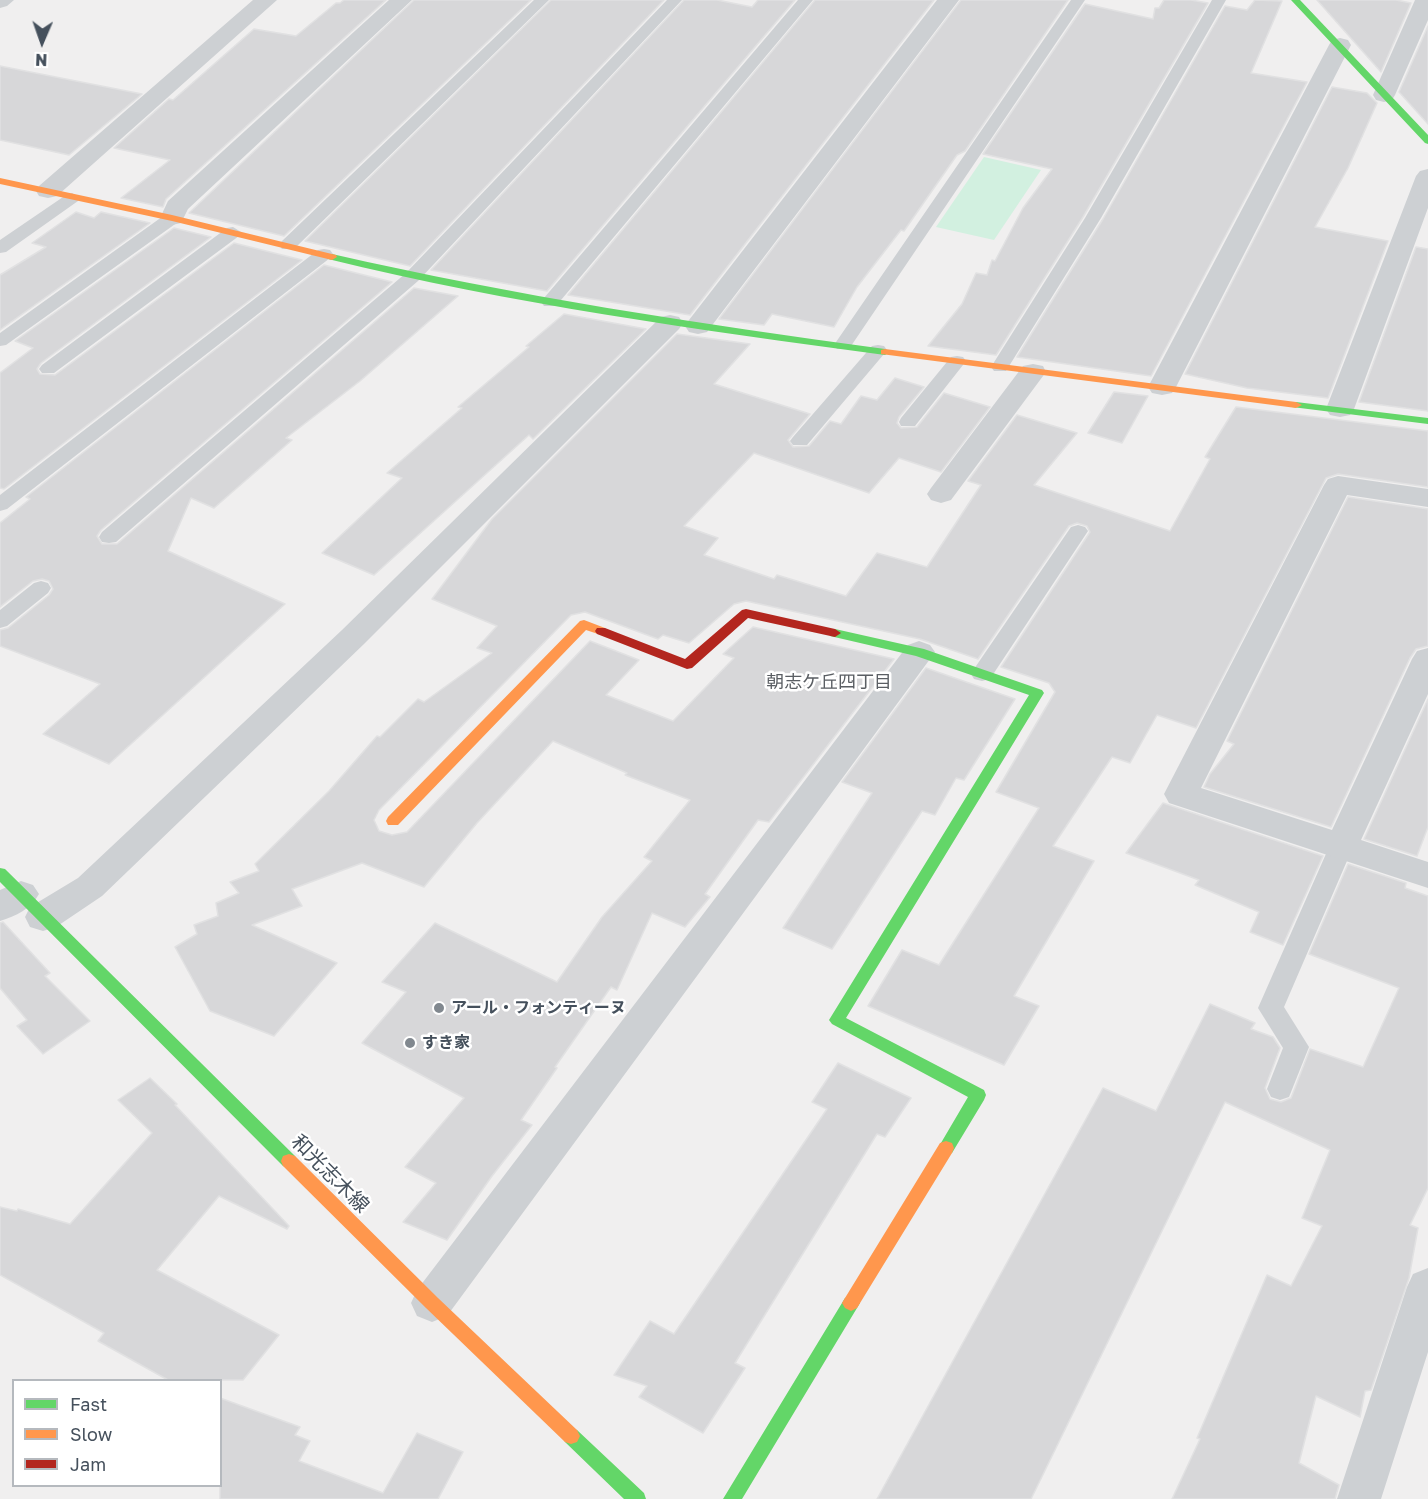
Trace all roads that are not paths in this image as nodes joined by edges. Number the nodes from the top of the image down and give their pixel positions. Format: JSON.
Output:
{"nodes":[{"id":1,"x":266,"y":0,"type":"edge"},
{"id":2,"x":401,"y":0,"type":"edge"},
{"id":3,"x":542,"y":0,"type":"edge"},
{"id":4,"x":675,"y":0,"type":"edge"},
{"id":5,"x":806,"y":0,"type":"edge"},
{"id":6,"x":948,"y":0,"type":"edge"},
{"id":7,"x":1078,"y":0,"type":"edge"},
{"id":8,"x":1219,"y":0,"type":"edge"},
{"id":9,"x":1295,"y":0,"type":"edge"},
{"id":10,"x":1426,"y":0,"type":"edge"},
{"id":11,"x":1340,"y":45,"type":"junction"},
{"id":12,"x":1384,"y":95,"type":"junction"},
{"id":13,"x":1428,"y":141,"type":"edge"},
{"id":14,"x":1428,"y":176,"type":"edge"},
{"id":15,"x":0,"y":182,"type":"edge"},
{"id":16,"x":48,"y":191,"type":"junction"},
{"id":17,"x":72,"y":198,"type":"junction"},
{"id":18,"x":172,"y":218,"type":"junction"},
{"id":19,"x":233,"y":232,"type":"junction"},
{"id":20,"x":288,"y":245,"type":"junction"},
{"id":21,"x":0,"y":248,"type":"edge"},
{"id":22,"x":324,"y":254,"type":"junction"},
{"id":23,"x":412,"y":277,"type":"junction"},
{"id":24,"x":550,"y":303,"type":"junction"},
{"id":25,"x":684,"y":325,"type":"junction"},
{"id":26,"x":0,"y":341,"type":"edge"},
{"id":27,"x":843,"y":345,"type":"junction"},
{"id":28,"x":878,"y":350,"type":"junction"},
{"id":29,"x":957,"y":361,"type":"junction"},
{"id":30,"x":1000,"y":367,"type":"junction"},
{"id":31,"x":48,"y":369,"type":"dead end"},
{"id":32,"x":1033,"y":372,"type":"junction"},
{"id":33,"x":1162,"y":387,"type":"junction"},
{"id":34,"x":1340,"y":409,"type":"junction"},
{"id":35,"x":1428,"y":421,"type":"edge"},
{"id":36,"x":908,"y":422,"type":"dead end"},
{"id":37,"x":800,"y":441,"type":"dead end"},
{"id":38,"x":941,"y":494,"type":"dead end"},
{"id":39,"x":1428,"y":498,"type":"edge"},
{"id":40,"x":0,"y":505,"type":"edge"},
{"id":41,"x":1078,"y":531,"type":"dead end"},
{"id":42,"x":109,"y":537,"type":"dead end"},
{"id":43,"x":41,"y":588,"type":"dead end"},
{"id":44,"x":0,"y":621,"type":"edge"},
{"id":45,"x":919,"y":652,"type":"junction"},
{"id":46,"x":1428,"y":659,"type":"edge"},
{"id":47,"x":982,"y":674,"type":"junction"},
{"id":48,"x":393,"y":821,"type":"dead end"},
{"id":49,"x":1341,"y":847,"type":"junction"},
{"id":50,"x":1428,"y":875,"type":"edge"},
{"id":51,"x":16,"y":898,"type":"edge"},
{"id":52,"x":1280,"y":1089,"type":"dead end"},
{"id":53,"x":1428,"y":1287,"type":"edge"},
{"id":54,"x":432,"y":1303,"type":"junction"},
{"id":55,"x":637,"y":1499,"type":"edge"},
{"id":56,"x":732,"y":1499,"type":"edge"},
{"id":57,"x":1359,"y":1499,"type":"edge"}],
"edges":[{"from":1,"to":16,"type":"street"},
{"from":2,"to":18,"type":"street"},
{"from":3,"to":20,"type":"lane"},
{"from":4,"to":23,"type":"lane"},
{"from":5,"to":24,"type":"lane"},
{"from":6,"to":25,"type":"street"},
{"from":7,"to":27,"type":"lane"},
{"from":8,"to":30,"type":"lane"},
{"from":9,"to":11,"type":"street"},
{"from":10,"to":12,"type":"street"},
{"from":11,"to":12,"type":"street"},
{"from":11,"to":33,"type":"street"},
{"from":12,"to":13,"type":"street"},
{"from":14,"to":34,"type":"street"},
{"from":15,"to":16,"type":"street"},
{"from":16,"to":17,"type":"street"},
{"from":17,"to":18,"type":"street"},
{"from":17,"to":21,"type":"lane"},
{"from":18,"to":19,"type":"street"},
{"from":18,"to":26,"type":"lane"},
{"from":19,"to":20,"type":"street"},
{"from":19,"to":31,"type":"lane"},
{"from":20,"to":22,"type":"street"},
{"from":22,"to":23,"type":"street"},
{"from":22,"to":40,"type":"lane"},
{"from":23,"to":24,"type":"street"},
{"from":23,"to":42,"type":"lane"},
{"from":24,"to":25,"type":"street"},
{"from":25,"to":27,"type":"street"},
{"from":25,"to":51,"type":"street"},
{"from":27,"to":28,"type":"street"},
{"from":28,"to":29,"type":"street"},
{"from":28,"to":37,"type":"lane"},
{"from":29,"to":30,"type":"street"},
{"from":29,"to":36,"type":"lane"},
{"from":30,"to":32,"type":"street"},
{"from":32,"to":33,"type":"street"},
{"from":32,"to":38,"type":"street"},
{"from":33,"to":34,"type":"street"},
{"from":34,"to":35,"type":"street"},
{"from":39,"to":49,"type":"street"},
{"from":41,"to":47,"type":"lane"},
{"from":43,"to":44,"type":"lane"},
{"from":45,"to":47,"type":"street"},
{"from":45,"to":48,"type":"street"},
{"from":45,"to":54,"type":"street"},
{"from":46,"to":49,"type":"street"},
{"from":47,"to":56,"type":"street"},
{"from":49,"to":50,"type":"street"},
{"from":49,"to":52,"type":"lane"},
{"from":51,"to":54,"type":"street","name":"和光志木線"},
{"from":53,"to":57,"type":"street"},
{"from":54,"to":55,"type":"street","name":"和光志木線"}]}
